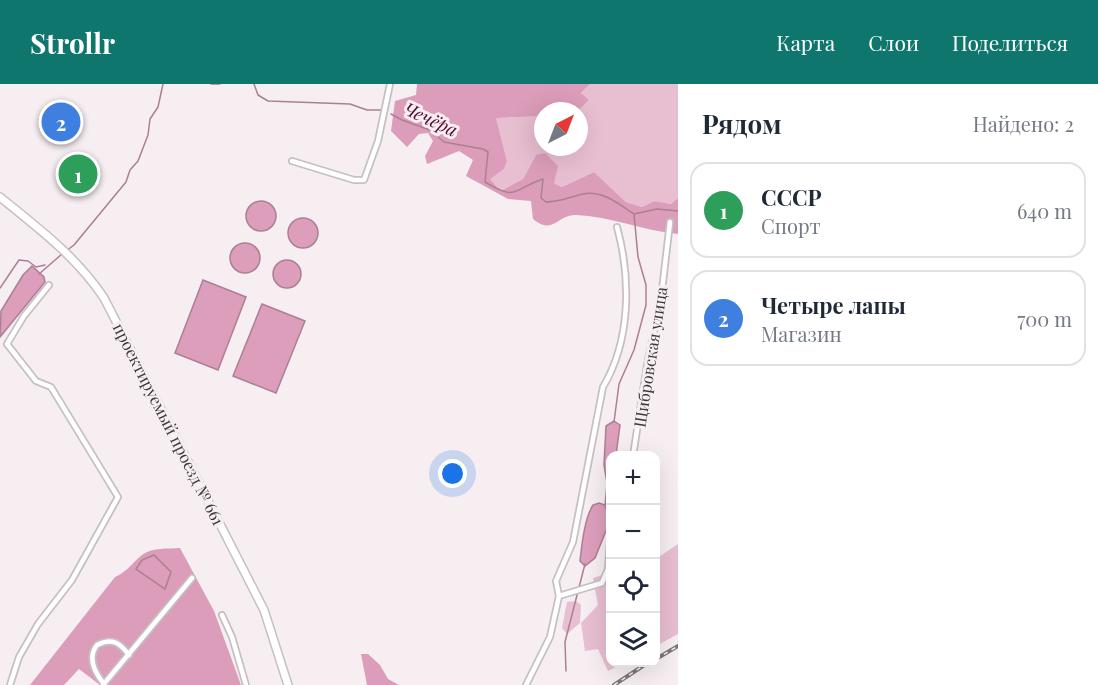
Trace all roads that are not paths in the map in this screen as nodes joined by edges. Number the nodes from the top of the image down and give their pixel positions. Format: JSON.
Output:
{"nodes":[{"id":1,"x":390,"y":84,"type":"edge"},
{"id":2,"x":292,"y":161,"type":"dead end"},
{"id":3,"x":0,"y":197,"type":"edge"},
{"id":4,"x":670,"y":222,"type":"dead end"},
{"id":5,"x":617,"y":227,"type":"dead end"},
{"id":6,"x":49,"y":285,"type":"dead end"},
{"id":7,"x":634,"y":451,"type":"edge"},
{"id":8,"x":609,"y":559,"type":"edge"},
{"id":9,"x":192,"y":578,"type":"dead end"},
{"id":10,"x":559,"y":596,"type":"junction"},
{"id":11,"x":222,"y":615,"type":"dead end"},
{"id":12,"x":129,"y":656,"type":"junction"},
{"id":13,"x":103,"y":684,"type":"edge"},
{"id":14,"x":10,"y":685,"type":"edge"},
{"id":15,"x":246,"y":685,"type":"edge"},
{"id":16,"x":288,"y":685,"type":"edge"},
{"id":17,"x":526,"y":685,"type":"edge"}],
"edges":[{"from":1,"to":2,"type":"street"},
{"from":3,"to":16,"type":"main road","name":"проектируемый проезд № 661"},
{"from":4,"to":7,"type":"street","name":"Щибровская улица"},
{"from":5,"to":10,"type":"street"},
{"from":6,"to":14,"type":"street"},
{"from":8,"to":10,"type":"street"},
{"from":9,"to":12,"type":"street"},
{"from":10,"to":17,"type":"street"},
{"from":11,"to":15,"type":"street"},
{"from":12,"to":13,"type":"street"},
{"from":12,"to":13,"type":"street"}]}
